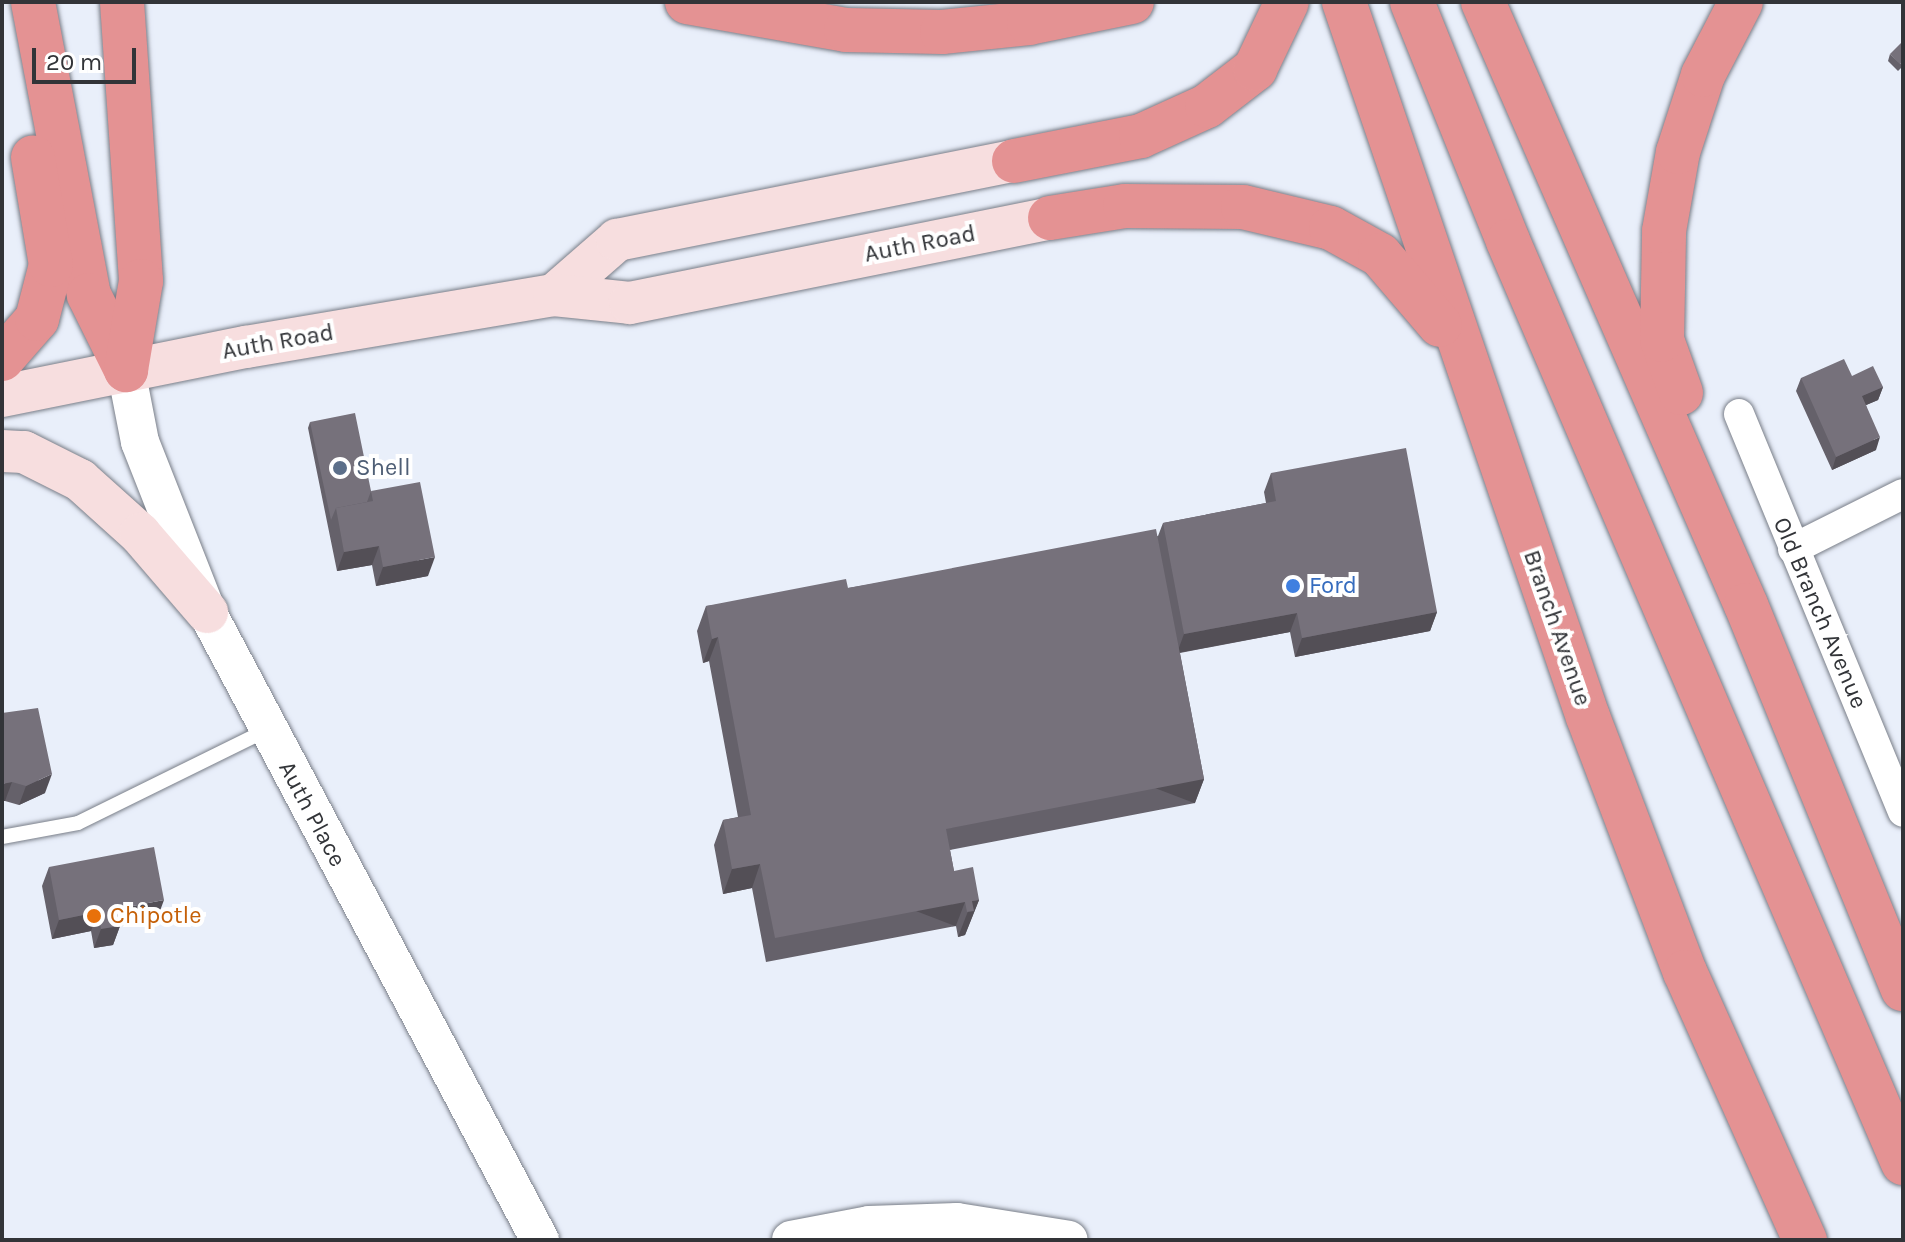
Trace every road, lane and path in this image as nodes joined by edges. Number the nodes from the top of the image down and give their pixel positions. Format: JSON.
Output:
{"nodes":[{"id":1,"x":8,"y":2,"type":"edge"},
{"id":2,"x":33,"y":2,"type":"edge"},
{"id":3,"x":122,"y":2,"type":"edge"},
{"id":4,"x":687,"y":2,"type":"edge"},
{"id":5,"x":1132,"y":2,"type":"edge"},
{"id":6,"x":1287,"y":2,"type":"edge"},
{"id":7,"x":1344,"y":2,"type":"edge"},
{"id":8,"x":1412,"y":2,"type":"edge"},
{"id":9,"x":1483,"y":2,"type":"edge"},
{"id":10,"x":1741,"y":2,"type":"edge"},
{"id":11,"x":1014,"y":161,"type":"joint"},
{"id":12,"x":1050,"y":218,"type":"joint"},
{"id":13,"x":554,"y":295,"type":"junction"},
{"id":14,"x":1462,"y":356,"type":"junction"},
{"id":15,"x":2,"y":359,"type":"edge"},
{"id":16,"x":126,"y":370,"type":"junction"},
{"id":17,"x":2,"y":396,"type":"edge"},
{"id":18,"x":1739,"y":414,"type":"dead end"},
{"id":19,"x":2,"y":451,"type":"edge"},
{"id":20,"x":1903,"y":494,"type":"edge"},
{"id":21,"x":1793,"y":549,"type":"junction"},
{"id":22,"x":1746,"y":605,"type":"junction"},
{"id":23,"x":207,"y":612,"type":"junction"},
{"id":24,"x":268,"y":729,"type":"junction"},
{"id":25,"x":1903,"y":811,"type":"edge"},
{"id":26,"x":2,"y":837,"type":"edge"},
{"id":27,"x":1903,"y":989,"type":"edge"},
{"id":28,"x":1903,"y":1163,"type":"edge"},
{"id":29,"x":540,"y":1240,"type":"edge"},
{"id":30,"x":791,"y":1240,"type":"edge"},
{"id":31,"x":1069,"y":1240,"type":"edge"},
{"id":32,"x":1805,"y":1240,"type":"edge"}],
"edges":[{"from":1,"to":15,"type":"highway"},
{"from":2,"to":16,"type":"highway"},
{"from":3,"to":16,"type":"highway"},
{"from":4,"to":5,"type":"highway"},
{"from":6,"to":11,"type":"highway"},
{"from":7,"to":14,"type":"highway","name":"Branch Avenue"},
{"from":8,"to":28,"type":"highway"},
{"from":9,"to":22,"type":"highway"},
{"from":10,"to":22,"type":"highway"},
{"from":11,"to":13,"type":"main road"},
{"from":12,"to":13,"type":"main road","name":"Auth Road"},
{"from":12,"to":14,"type":"highway"},
{"from":13,"to":16,"type":"main road","name":"Auth Road"},
{"from":14,"to":32,"type":"highway","name":"Branch Avenue"},
{"from":16,"to":17,"type":"main road","name":"Auth Road"},
{"from":16,"to":23,"type":"street","name":"Auth Place"},
{"from":18,"to":21,"type":"street","name":"Old Branch Avenue"},
{"from":19,"to":23,"type":"main road"},
{"from":20,"to":21,"type":"street"},
{"from":21,"to":25,"type":"street","name":"Old Branch Avenue"},
{"from":22,"to":27,"type":"highway"},
{"from":23,"to":24,"type":"street","name":"Auth Place"},
{"from":24,"to":26,"type":"lane"},
{"from":24,"to":29,"type":"street","name":"Auth Place"},
{"from":30,"to":31,"type":"street"}]}
